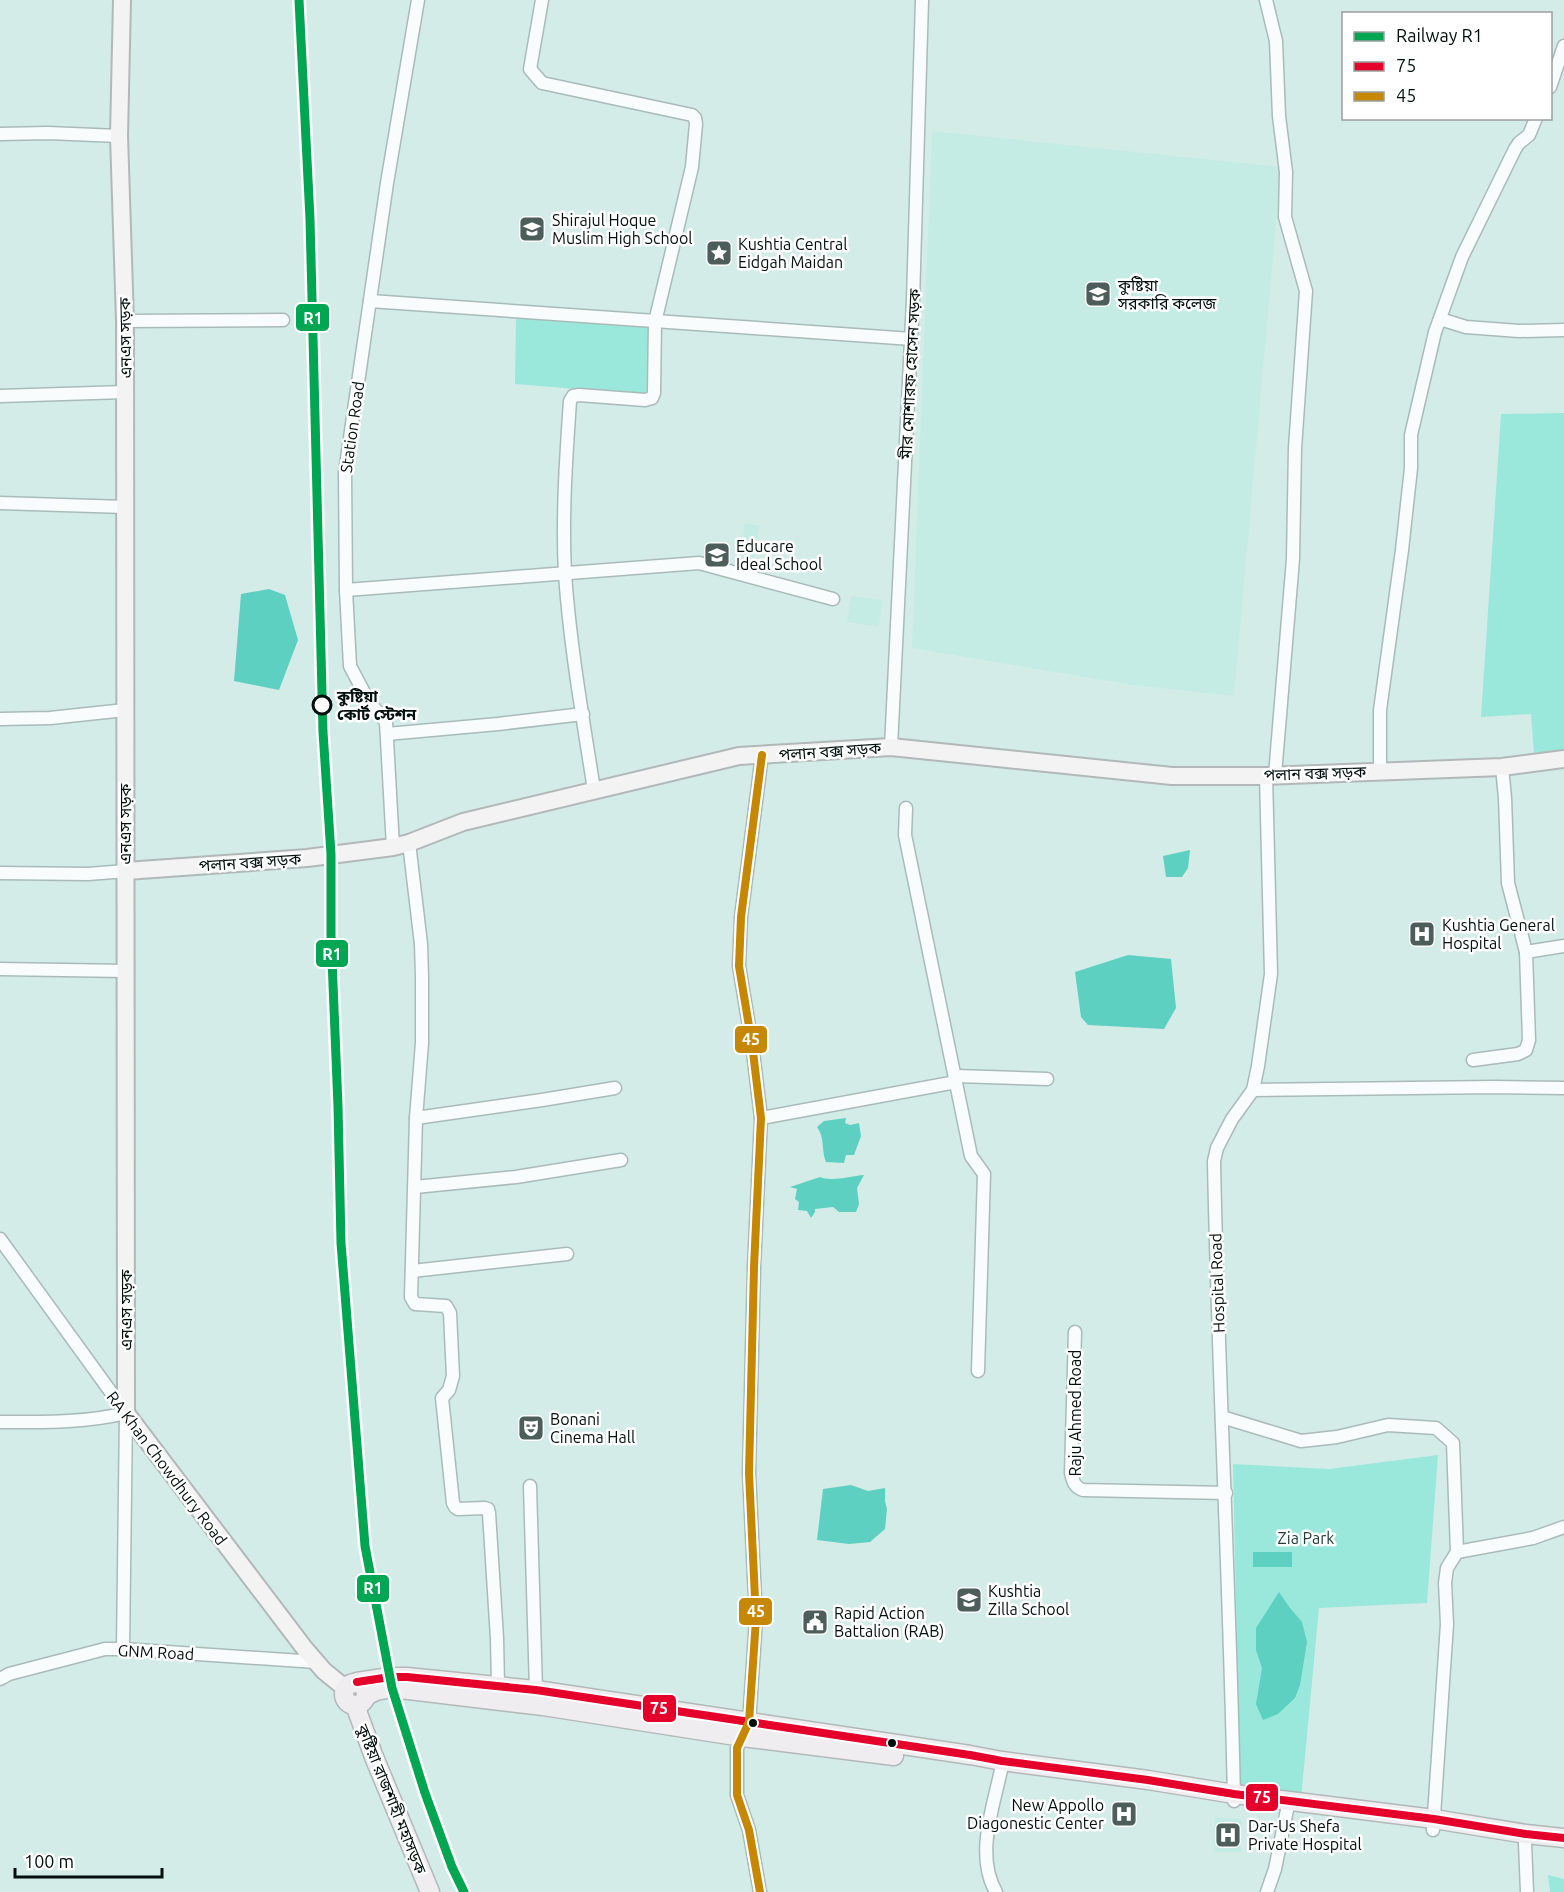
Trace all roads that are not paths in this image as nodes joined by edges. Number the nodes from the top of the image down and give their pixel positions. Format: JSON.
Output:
{"nodes":[{"id":1,"x":122,"y":0,"type":"edge"},
{"id":2,"x":418,"y":0,"type":"edge"},
{"id":3,"x":542,"y":0,"type":"edge"},
{"id":4,"x":922,"y":0,"type":"edge"},
{"id":5,"x":1266,"y":0,"type":"edge"},
{"id":6,"x":1564,"y":46,"type":"edge"},
{"id":7,"x":1556,"y":82,"type":"edge"},
{"id":8,"x":1535,"y":120,"type":"edge"},
{"id":9,"x":0,"y":134,"type":"edge"},
{"id":10,"x":119,"y":136,"type":"junction"},
{"id":11,"x":370,"y":301,"type":"junction"},
{"id":12,"x":1440,"y":319,"type":"junction"},
{"id":13,"x":283,"y":320,"type":"dead end"},
{"id":14,"x":125,"y":321,"type":"junction"},
{"id":15,"x":655,"y":322,"type":"junction"},
{"id":16,"x":1564,"y":330,"type":"edge"},
{"id":17,"x":912,"y":339,"type":"junction"},
{"id":18,"x":125,"y":392,"type":"junction"},
{"id":19,"x":0,"y":396,"type":"edge"},
{"id":20,"x":0,"y":503,"type":"edge"},
{"id":21,"x":125,"y":507,"type":"junction"},
{"id":22,"x":566,"y":574,"type":"junction"},
{"id":23,"x":346,"y":590,"type":"junction"},
{"id":24,"x":833,"y":599,"type":"dead end"},
{"id":25,"x":125,"y":710,"type":"junction"},
{"id":26,"x":583,"y":714,"type":"junction"},
{"id":27,"x":0,"y":719,"type":"edge"},
{"id":28,"x":387,"y":734,"type":"junction"},
{"id":29,"x":891,"y":747,"type":"junction"},
{"id":30,"x":762,"y":755,"type":"junction"},
{"id":31,"x":1564,"y":759,"type":"edge"},
{"id":32,"x":1502,"y":767,"type":"junction"},
{"id":33,"x":1380,"y":770,"type":"junction"},
{"id":34,"x":1271,"y":775,"type":"junction"},
{"id":35,"x":594,"y":790,"type":"junction"},
{"id":36,"x":906,"y":808,"type":"dead end"},
{"id":37,"x":401,"y":845,"type":"junction"},
{"id":38,"x":126,"y":871,"type":"junction"},
{"id":39,"x":0,"y":873,"type":"edge"},
{"id":40,"x":1564,"y":946,"type":"edge"},
{"id":41,"x":1526,"y":952,"type":"junction"},
{"id":42,"x":0,"y":969,"type":"edge"},
{"id":43,"x":126,"y":971,"type":"junction"},
{"id":44,"x":1473,"y":1060,"type":"dead end"},
{"id":45,"x":956,"y":1079,"type":"junction"},
{"id":46,"x":1047,"y":1079,"type":"dead end"},
{"id":47,"x":615,"y":1088,"type":"dead end"},
{"id":48,"x":1564,"y":1088,"type":"edge"},
{"id":49,"x":1253,"y":1090,"type":"junction"},
{"id":50,"x":416,"y":1118,"type":"junction"},
{"id":51,"x":761,"y":1118,"type":"junction"},
{"id":52,"x":621,"y":1160,"type":"dead end"},
{"id":53,"x":415,"y":1187,"type":"junction"},
{"id":54,"x":0,"y":1239,"type":"edge"},
{"id":55,"x":567,"y":1254,"type":"dead end"},
{"id":56,"x":412,"y":1270,"type":"junction"},
{"id":57,"x":1076,"y":1332,"type":"dead end"},
{"id":58,"x":978,"y":1371,"type":"dead end"},
{"id":59,"x":126,"y":1413,"type":"junction"},
{"id":60,"x":1222,"y":1417,"type":"junction"},
{"id":61,"x":0,"y":1422,"type":"edge"},
{"id":62,"x":531,"y":1486,"type":"dead end"},
{"id":63,"x":1226,"y":1493,"type":"junction"},
{"id":64,"x":1564,"y":1527,"type":"edge"},
{"id":65,"x":1457,"y":1551,"type":"junction"},
{"id":66,"x":123,"y":1649,"type":"junction"},
{"id":67,"x":316,"y":1662,"type":"junction"},
{"id":68,"x":0,"y":1679,"type":"edge"},
{"id":69,"x":498,"y":1685,"type":"junction"},
{"id":70,"x":463,"y":1689,"type":"junction"},
{"id":71,"x":536,"y":1690,"type":"junction"},
{"id":72,"x":356,"y":1693,"type":"junction"},
{"id":73,"x":588,"y":1705,"type":"junction"},
{"id":74,"x":746,"y":1730,"type":"junction"},
{"id":75,"x":1001,"y":1770,"type":"junction"},
{"id":76,"x":1101,"y":1779,"type":"junction"},
{"id":77,"x":1234,"y":1798,"type":"junction"},
{"id":78,"x":1287,"y":1810,"type":"junction"},
{"id":79,"x":1323,"y":1810,"type":"junction"},
{"id":80,"x":1434,"y":1824,"type":"junction"},
{"id":81,"x":1564,"y":1838,"type":"edge"},
{"id":82,"x":1525,"y":1843,"type":"junction"},
{"id":83,"x":1564,"y":1848,"type":"edge"},
{"id":84,"x":430,"y":1892,"type":"edge"},
{"id":85,"x":760,"y":1892,"type":"edge"},
{"id":86,"x":996,"y":1892,"type":"edge"},
{"id":87,"x":1267,"y":1892,"type":"edge"},
{"id":88,"x":1527,"y":1892,"type":"edge"}],
"edges":[{"from":1,"to":10,"type":"main road","name":"এনএস সড়ক"},
{"from":2,"to":11,"type":"street","name":"Station Road"},
{"from":3,"to":15,"type":"street"},
{"from":4,"to":17,"type":"street","name":"মীর মোশারফ হোসেন সড়ক"},
{"from":5,"to":34,"type":"street","name":"Hospital Road"},
{"from":6,"to":7,"type":"street"},
{"from":8,"to":12,"type":"street"},
{"from":9,"to":10,"type":"street"},
{"from":10,"to":14,"type":"main road","name":"এনএস সড়ক"},
{"from":11,"to":15,"type":"street"},
{"from":11,"to":23,"type":"street","name":"Station Road"},
{"from":12,"to":16,"type":"street"},
{"from":12,"to":33,"type":"street"},
{"from":13,"to":14,"type":"street"},
{"from":14,"to":18,"type":"main road","name":"এনএস সড়ক"},
{"from":15,"to":17,"type":"street"},
{"from":15,"to":22,"type":"street"},
{"from":17,"to":29,"type":"street","name":"মীর মোশারফ হোসেন সড়ক"},
{"from":18,"to":19,"type":"street"},
{"from":18,"to":21,"type":"main road","name":"এনএস সড়ক"},
{"from":20,"to":21,"type":"street"},
{"from":21,"to":25,"type":"main road","name":"এনএস সড়ক"},
{"from":22,"to":23,"type":"street"},
{"from":22,"to":24,"type":"street"},
{"from":22,"to":26,"type":"street"},
{"from":23,"to":28,"type":"street","name":"Station Road"},
{"from":25,"to":27,"type":"street"},
{"from":25,"to":38,"type":"main road","name":"এনএস সড়ক"},
{"from":26,"to":28,"type":"street"},
{"from":26,"to":35,"type":"street"},
{"from":28,"to":37,"type":"street","name":"Station Road"},
{"from":29,"to":30,"type":"main road","name":"পলান বক্স সড়ক"},
{"from":29,"to":34,"type":"main road","name":"পলান বক্স সড়ক"},
{"from":30,"to":35,"type":"main road","name":"পলান বক্স সড়ক"},
{"from":30,"to":51,"type":"street"},
{"from":31,"to":32,"type":"main road","name":"পলান বক্স সড়ক"},
{"from":32,"to":33,"type":"main road","name":"পলান বক্স সড়ক"},
{"from":32,"to":41,"type":"street"},
{"from":33,"to":34,"type":"main road","name":"পলান বক্স সড়ক"},
{"from":34,"to":49,"type":"street","name":"Hospital Road"},
{"from":35,"to":37,"type":"main road","name":"পলান বক্স সড়ক"},
{"from":36,"to":45,"type":"street"},
{"from":37,"to":38,"type":"main road","name":"পলান বক্স সড়ক"},
{"from":37,"to":50,"type":"street","name":"Station Road"},
{"from":38,"to":39,"type":"street","name":"পলান বক্স সড়ক"},
{"from":38,"to":43,"type":"main road","name":"এনএস সড়ক"},
{"from":40,"to":41,"type":"street"},
{"from":41,"to":44,"type":"street"},
{"from":42,"to":43,"type":"street"},
{"from":43,"to":59,"type":"main road","name":"এনএস সড়ক"},
{"from":45,"to":46,"type":"street"},
{"from":45,"to":51,"type":"street"},
{"from":45,"to":58,"type":"street"},
{"from":47,"to":50,"type":"street"},
{"from":48,"to":49,"type":"street"},
{"from":49,"to":60,"type":"street","name":"Hospital Road"},
{"from":50,"to":53,"type":"street","name":"Station Road"},
{"from":51,"to":74,"type":"street"},
{"from":52,"to":53,"type":"street"},
{"from":53,"to":56,"type":"street","name":"Station Road"},
{"from":54,"to":59,"type":"street","name":"RA Khan Chowdhury Road"},
{"from":55,"to":56,"type":"street"},
{"from":56,"to":69,"type":"street","name":"Station Road"},
{"from":57,"to":63,"type":"street","name":"Raju Ahmed Road"},
{"from":59,"to":61,"type":"street"},
{"from":59,"to":66,"type":"street","name":"এনএস সড়ক"},
{"from":59,"to":67,"type":"main road","name":"RA Khan Chowdhury Road"},
{"from":60,"to":63,"type":"street","name":"Hospital Road"},
{"from":60,"to":65,"type":"street"},
{"from":62,"to":71,"type":"street"},
{"from":63,"to":77,"type":"street","name":"Hospital Road"},
{"from":64,"to":65,"type":"street"},
{"from":65,"to":80,"type":"street"},
{"from":66,"to":67,"type":"street","name":"GNM Road"},
{"from":66,"to":68,"type":"street","name":"GNM Road"},
{"from":67,"to":72,"type":"main road","name":"RA Khan Chowdhury Road"},
{"from":69,"to":70,"type":"highway"},
{"from":69,"to":71,"type":"highway"},
{"from":70,"to":72,"type":"highway"},
{"from":70,"to":73,"type":"highway"},
{"from":71,"to":73,"type":"highway"},
{"from":72,"to":84,"type":"highway","name":"কুষ্টিয়া রাজশাহী মহাসড়ক"},
{"from":73,"to":74,"type":"highway"},
{"from":74,"to":75,"type":"highway"},
{"from":74,"to":76,"type":"highway"},
{"from":74,"to":85,"type":"street"},
{"from":75,"to":76,"type":"highway"},
{"from":75,"to":86,"type":"street"},
{"from":76,"to":77,"type":"highway"},
{"from":77,"to":78,"type":"highway"},
{"from":77,"to":79,"type":"highway"},
{"from":78,"to":79,"type":"highway"},
{"from":78,"to":87,"type":"street"},
{"from":79,"to":80,"type":"highway"},
{"from":80,"to":81,"type":"highway"},
{"from":80,"to":82,"type":"highway"},
{"from":82,"to":83,"type":"highway"},
{"from":82,"to":88,"type":"street"}]}
